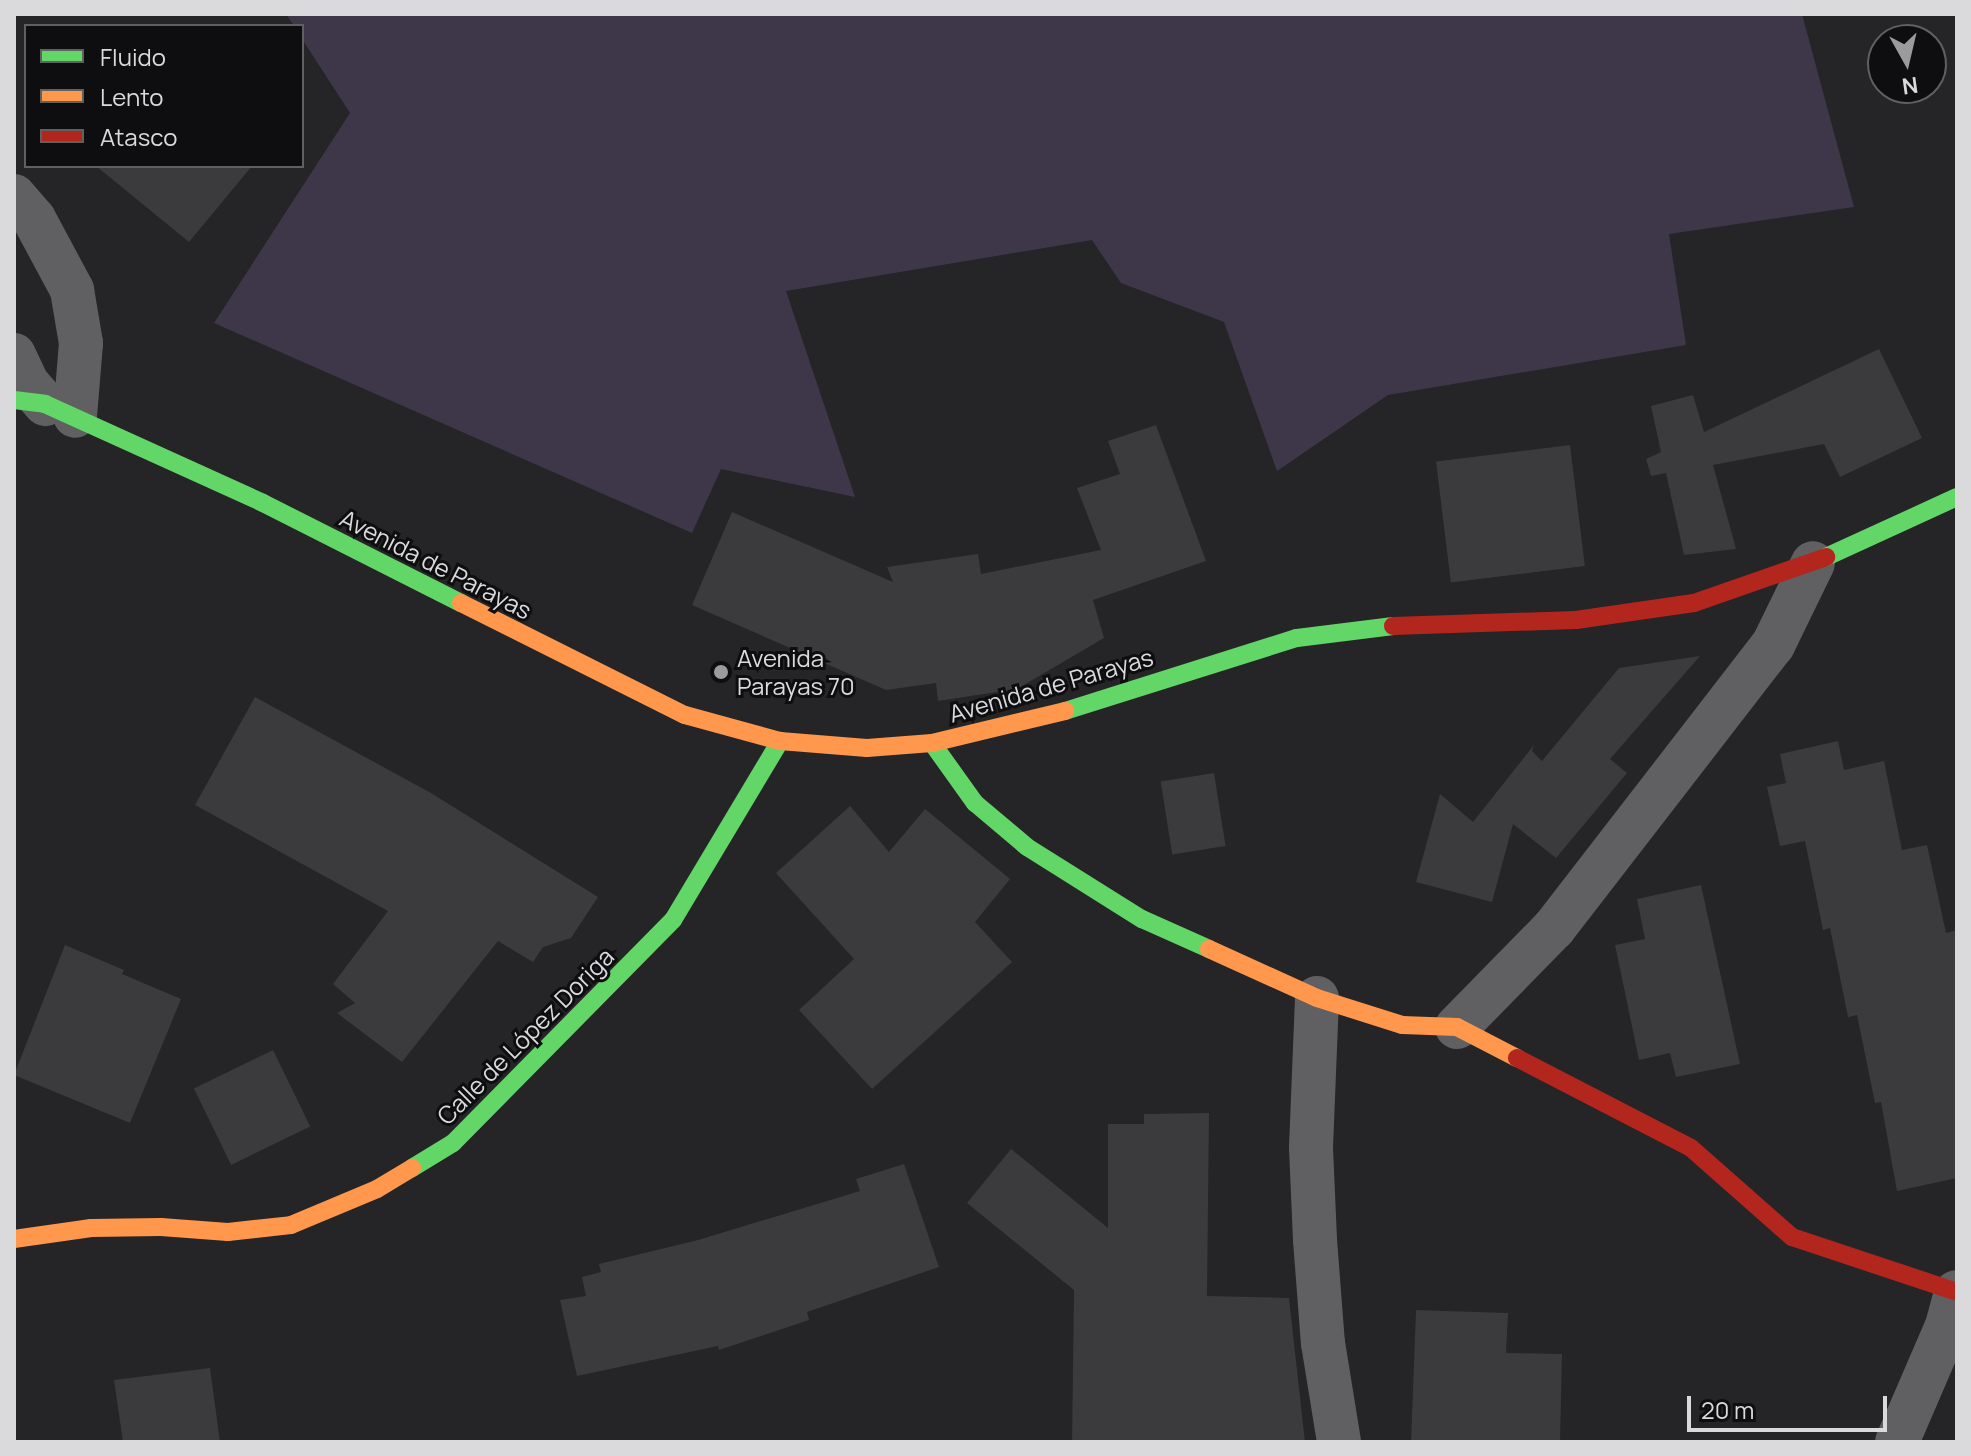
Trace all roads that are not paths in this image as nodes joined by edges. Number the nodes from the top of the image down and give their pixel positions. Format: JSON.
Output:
{"nodes":[{"id":1,"x":14,"y":196,"type":"edge"},
{"id":2,"x":14,"y":355,"type":"edge"},
{"id":3,"x":45,"y":407,"type":"edge"},
{"id":4,"x":1957,"y":497,"type":"edge"},
{"id":5,"x":1813,"y":563,"type":"junction"},
{"id":6,"x":780,"y":741,"type":"junction"},
{"id":7,"x":932,"y":743,"type":"junction"},
{"id":8,"x":1317,"y":998,"type":"junction"},
{"id":9,"x":1457,"y":1027,"type":"junction"},
{"id":10,"x":14,"y":1239,"type":"edge"},
{"id":11,"x":1956,"y":1292,"type":"edge"},
{"id":12,"x":1339,"y":1442,"type":"edge"},
{"id":13,"x":1897,"y":1442,"type":"edge"}],
"edges":[{"from":1,"to":3,"type":"street"},
{"from":2,"to":3,"type":"street"},
{"from":3,"to":6,"type":"street","name":"Avenida de Parayas"},
{"from":4,"to":5,"type":"street","name":"Avenida de Parayas"},
{"from":5,"to":7,"type":"street","name":"Avenida de Parayas"},
{"from":5,"to":9,"type":"street"},
{"from":6,"to":7,"type":"street","name":"Avenida de Parayas"},
{"from":6,"to":10,"type":"street","name":"Calle de López Doriga"},
{"from":7,"to":8,"type":"street"},
{"from":8,"to":9,"type":"street"},
{"from":8,"to":12,"type":"street"},
{"from":9,"to":11,"type":"street"},
{"from":11,"to":13,"type":"street"}]}
